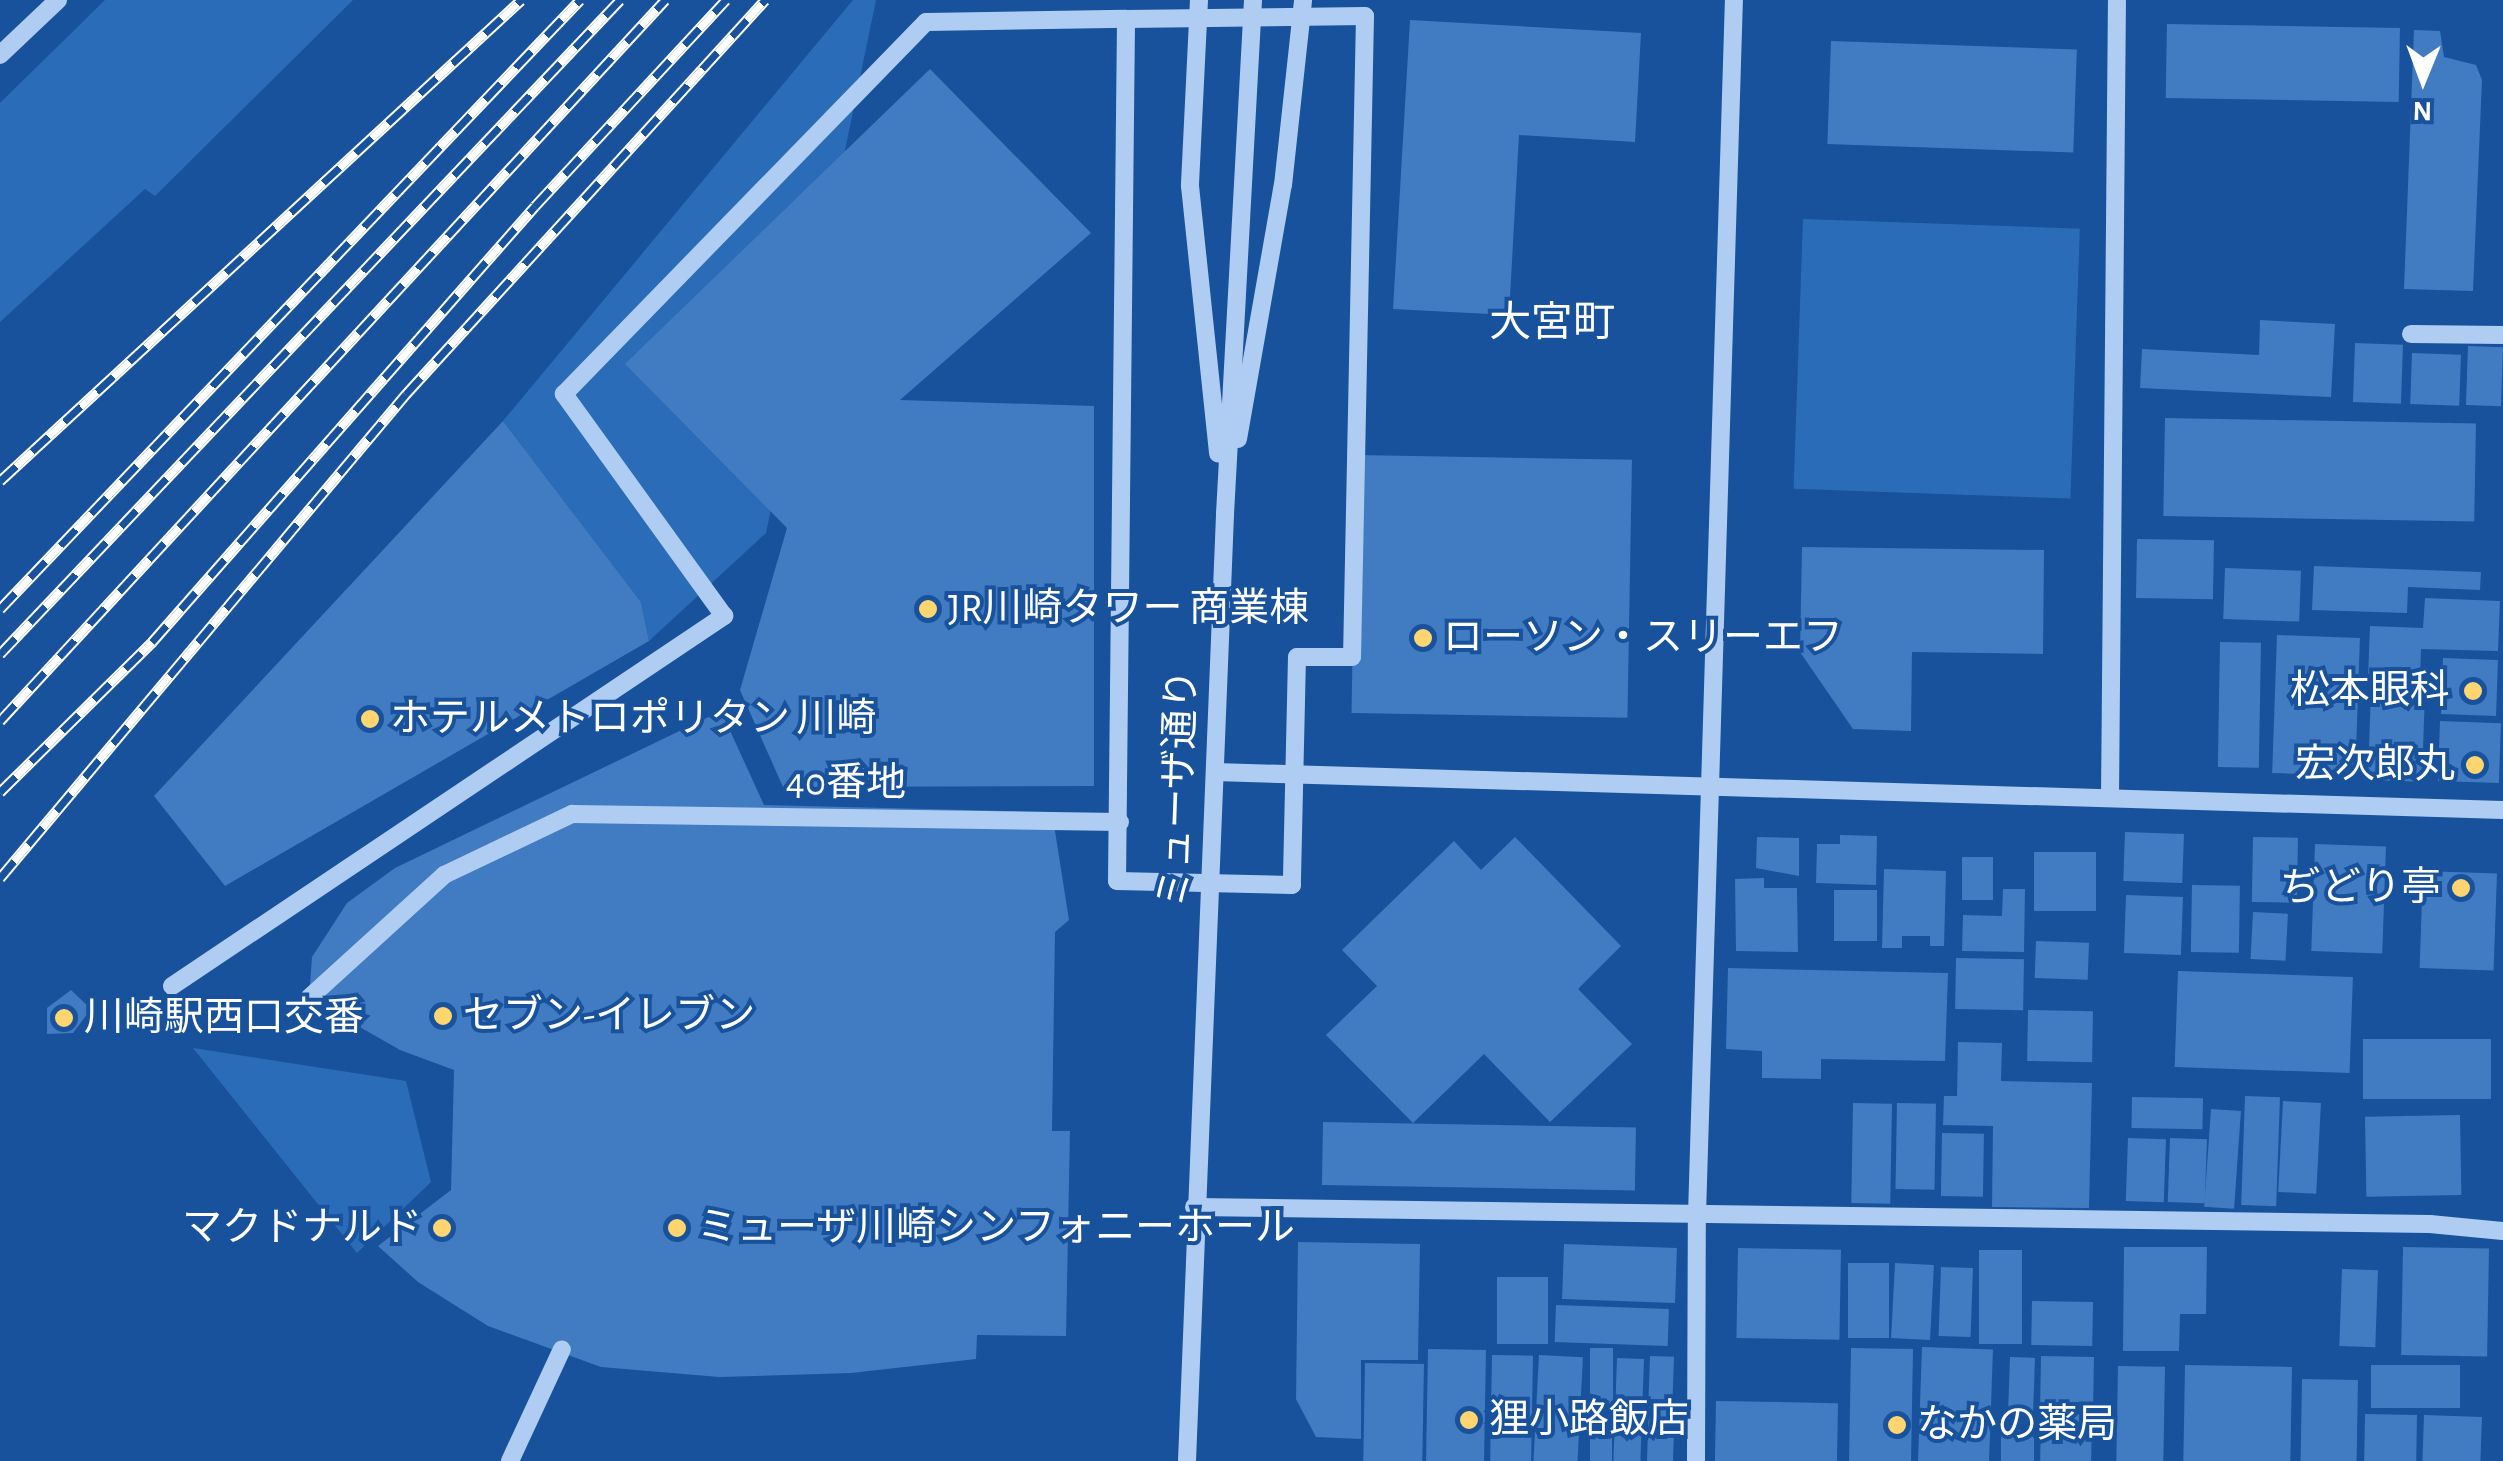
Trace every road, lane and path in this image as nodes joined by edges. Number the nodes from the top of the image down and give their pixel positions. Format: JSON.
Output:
{"nodes":[{"id":1,"x":58,"y":0,"type":"edge"},
{"id":2,"x":1200,"y":0,"type":"edge"},
{"id":3,"x":1253,"y":0,"type":"edge"},
{"id":4,"x":1303,"y":0,"type":"edge"},
{"id":5,"x":1734,"y":0,"type":"edge"},
{"id":6,"x":2117,"y":0,"type":"edge"},
{"id":7,"x":1126,"y":20,"type":"junction"},
{"id":8,"x":0,"y":55,"type":"edge"},
{"id":9,"x":2411,"y":334,"type":"dead end"},
{"id":10,"x":2503,"y":335,"type":"edge"},
{"id":11,"x":1224,"y":514,"type":"junction"},
{"id":12,"x":1215,"y":772,"type":"junction"},
{"id":13,"x":1708,"y":786,"type":"junction"},
{"id":14,"x":2110,"y":798,"type":"junction"},
{"id":15,"x":2503,"y":810,"type":"edge"},
{"id":16,"x":1120,"y":822,"type":"junction"},
{"id":17,"x":172,"y":986,"type":"dead end"},
{"id":18,"x":309,"y":998,"type":"dead end"},
{"id":19,"x":1194,"y":1206,"type":"junction"},
{"id":20,"x":1697,"y":1214,"type":"junction"},
{"id":21,"x":2503,"y":1231,"type":"edge"},
{"id":22,"x":562,"y":1349,"type":"dead end"},
{"id":23,"x":510,"y":1461,"type":"edge"},
{"id":24,"x":1187,"y":1461,"type":"edge"},
{"id":25,"x":1696,"y":1461,"type":"edge"}],
"edges":[{"from":1,"to":8,"type":"street"},
{"from":2,"to":11,"type":"street"},
{"from":3,"to":11,"type":"street","name":"ミューザ通り"},
{"from":4,"to":11,"type":"street"},
{"from":5,"to":13,"type":"street"},
{"from":6,"to":14,"type":"street"},
{"from":7,"to":16,"type":"street","bridge":true},
{"from":7,"to":16,"type":"street","bridge":true},
{"from":7,"to":17,"type":"street"},
{"from":9,"to":10,"type":"street"},
{"from":11,"to":12,"type":"street","name":"ミューザ通り"},
{"from":12,"to":13,"type":"street"},
{"from":12,"to":19,"type":"street","name":"ミューザ通り"},
{"from":13,"to":14,"type":"street"},
{"from":13,"to":20,"type":"street"},
{"from":14,"to":15,"type":"street"},
{"from":16,"to":18,"type":"street","name":"40番地"},
{"from":19,"to":20,"type":"street"},
{"from":19,"to":24,"type":"street","name":"ミューザ通り"},
{"from":20,"to":21,"type":"street"},
{"from":20,"to":25,"type":"street"},
{"from":22,"to":23,"type":"street"}]}
